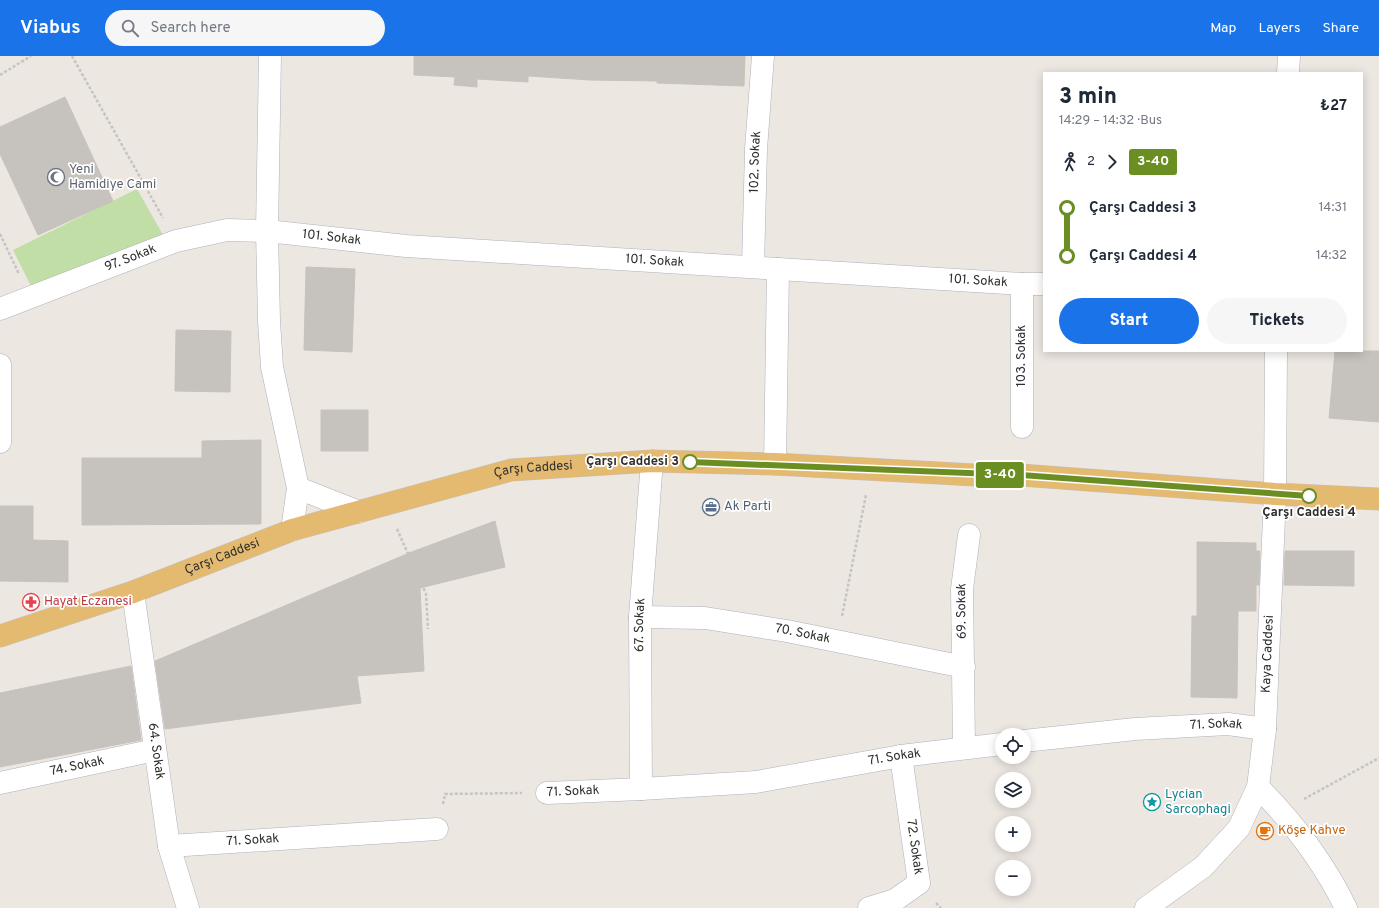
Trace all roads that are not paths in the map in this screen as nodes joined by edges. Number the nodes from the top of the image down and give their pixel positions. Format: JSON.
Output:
{"nodes":[{"id":1,"x":270,"y":56,"type":"edge"},
{"id":2,"x":763,"y":56,"type":"edge"},
{"id":3,"x":1289,"y":56,"type":"edge"},
{"id":4,"x":1288,"y":72,"type":"edge"},
{"id":5,"x":267,"y":231,"type":"junction"},
{"id":6,"x":753,"y":267,"type":"junction"},
{"id":7,"x":778,"y":269,"type":"junction"},
{"id":8,"x":1022,"y":284,"type":"junction"},
{"id":9,"x":1043,"y":284,"type":"edge"},
{"id":10,"x":0,"y":308,"type":"edge"},
{"id":11,"x":1276,"y":352,"type":"edge"},
{"id":12,"x":0,"y":365,"type":"edge"},
{"id":13,"x":1022,"y":427,"type":"dead end"},
{"id":14,"x":0,"y":442,"type":"edge"},
{"id":15,"x":652,"y":461,"type":"junction"},
{"id":16,"x":775,"y":464,"type":"junction"},
{"id":17,"x":298,"y":488,"type":"junction"},
{"id":18,"x":1276,"y":494,"type":"junction"},
{"id":19,"x":1379,"y":499,"type":"edge"},
{"id":20,"x":359,"y":512,"type":"junction"},
{"id":21,"x":292,"y":530,"type":"junction"},
{"id":22,"x":969,"y":534,"type":"dead end"},
{"id":23,"x":133,"y":592,"type":"junction"},
{"id":24,"x":640,"y":617,"type":"junction"},
{"id":25,"x":0,"y":636,"type":"edge"},
{"id":26,"x":964,"y":667,"type":"junction"},
{"id":27,"x":1266,"y":730,"type":"junction"},
{"id":28,"x":1031,"y":741,"type":"edge"},
{"id":29,"x":995,"y":745,"type":"edge"},
{"id":30,"x":964,"y":748,"type":"junction"},
{"id":31,"x":155,"y":750,"type":"junction"},
{"id":32,"x":901,"y":756,"type":"junction"},
{"id":33,"x":0,"y":783,"type":"edge"},
{"id":34,"x":1258,"y":787,"type":"junction"},
{"id":35,"x":641,"y":789,"type":"junction"},
{"id":36,"x":547,"y":793,"type":"road end"},
{"id":37,"x":437,"y":829,"type":"road end"},
{"id":38,"x":169,"y":846,"type":"junction"},
{"id":39,"x":188,"y":908,"type":"edge"},
{"id":40,"x":869,"y":908,"type":"edge"},
{"id":41,"x":1146,"y":908,"type":"edge"},
{"id":42,"x":1346,"y":908,"type":"edge"}],
"edges":[{"from":1,"to":5,"type":"street"},
{"from":2,"to":6,"type":"street","name":"102. Sokak"},
{"from":3,"to":4,"type":"street"},
{"from":5,"to":6,"type":"street","name":"101. Sokak"},
{"from":5,"to":10,"type":"street","name":"97. Sokak"},
{"from":5,"to":17,"type":"street"},
{"from":6,"to":7,"type":"street","name":"101. Sokak"},
{"from":7,"to":8,"type":"street","name":"101. Sokak"},
{"from":7,"to":16,"type":"street"},
{"from":8,"to":9,"type":"street","name":"101. Sokak"},
{"from":8,"to":13,"type":"street","name":"103. Sokak"},
{"from":11,"to":18,"type":"street","name":"Kaya Caddesi"},
{"from":12,"to":14,"type":"street"},
{"from":15,"to":16,"type":"main road","name":"Çarşı Caddesi"},
{"from":15,"to":20,"type":"main road","name":"Çarşı Caddesi"},
{"from":15,"to":24,"type":"street","name":"67. Sokak"},
{"from":16,"to":18,"type":"main road","name":"Çarşı Caddesi"},
{"from":17,"to":20,"type":"street"},
{"from":17,"to":21,"type":"street"},
{"from":18,"to":19,"type":"main road","name":"Çarşı Caddesi"},
{"from":18,"to":27,"type":"street","name":"Kaya Caddesi"},
{"from":20,"to":21,"type":"main road","name":"Çarşı Caddesi"},
{"from":21,"to":23,"type":"main road","name":"Çarşı Caddesi"},
{"from":22,"to":26,"type":"street","name":"69. Sokak"},
{"from":23,"to":25,"type":"main road","name":"Çarşı Caddesi"},
{"from":23,"to":31,"type":"street","name":"64. Sokak"},
{"from":24,"to":26,"type":"street","name":"70. Sokak"},
{"from":24,"to":35,"type":"street","name":"67. Sokak"},
{"from":26,"to":30,"type":"street","name":"69. Sokak"},
{"from":27,"to":28,"type":"street","name":"71. Sokak"},
{"from":27,"to":34,"type":"street","name":"Kaya Caddesi"},
{"from":29,"to":30,"type":"street","name":"71. Sokak"},
{"from":30,"to":32,"type":"street","name":"71. Sokak"},
{"from":31,"to":33,"type":"street","name":"74. Sokak"},
{"from":31,"to":38,"type":"street","name":"64. Sokak"},
{"from":32,"to":35,"type":"street","name":"71. Sokak"},
{"from":32,"to":40,"type":"street","name":"72. Sokak"},
{"from":34,"to":41,"type":"street","name":"Kaya Caddesi"},
{"from":34,"to":42,"type":"street"},
{"from":35,"to":36,"type":"street","name":"71. Sokak"},
{"from":37,"to":38,"type":"street","name":"71. Sokak"},
{"from":38,"to":39,"type":"street","name":"64. Sokak"}]}
